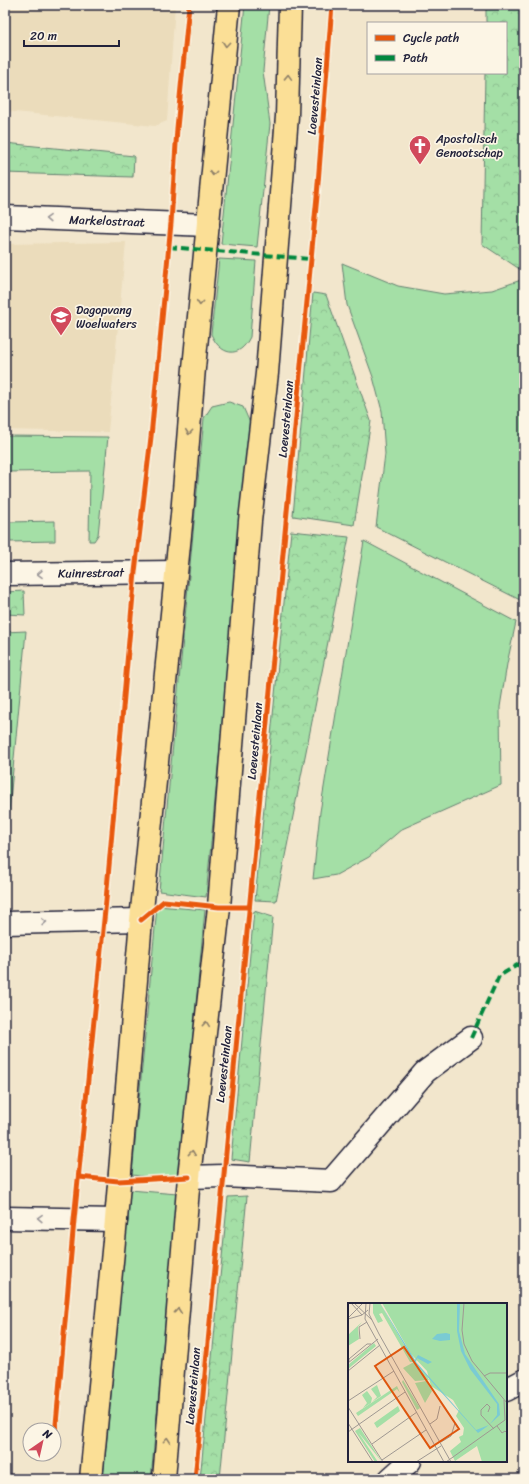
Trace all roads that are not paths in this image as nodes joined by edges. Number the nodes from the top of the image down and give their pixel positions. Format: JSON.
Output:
{"nodes":[{"id":1,"x":229,"y":5,"type":"edge"},
{"id":2,"x":290,"y":5,"type":"edge"},
{"id":3,"x":5,"y":217,"type":"edge"},
{"id":4,"x":208,"y":225,"type":"junction"},
{"id":5,"x":176,"y":572,"type":"junction"},
{"id":6,"x":5,"y":574,"type":"edge"},
{"id":7,"x":142,"y":920,"type":"junction"},
{"id":8,"x":5,"y":923,"type":"edge"},
{"id":9,"x":471,"y":1038,"type":"dead end"},
{"id":10,"x":189,"y":1177,"type":"junction"},
{"id":11,"x":5,"y":1218,"type":"edge"},
{"id":12,"x":116,"y":1220,"type":"junction"},
{"id":13,"x":409,"y":1462,"type":"edge"},
{"id":14,"x":91,"y":1479,"type":"edge"},
{"id":15,"x":164,"y":1479,"type":"edge"},
{"id":16,"x":390,"y":1479,"type":"edge"}],
"edges":[{"from":1,"to":4,"type":"main road","one_way":true},
{"from":10,"to":2,"type":"main road","name":"Loevesteinlaan","one_way":true},
{"from":4,"to":3,"type":"street","name":"Markelostraat","one_way":true},
{"from":4,"to":5,"type":"main road","one_way":true},
{"from":5,"to":6,"type":"street","name":"Kuinrestraat","one_way":true},
{"from":5,"to":7,"type":"main road"},
{"from":8,"to":7,"type":"street","one_way":true},
{"from":7,"to":12,"type":"main road"},
{"from":9,"to":10,"type":"street"},
{"from":15,"to":10,"type":"main road","name":"Loevesteinlaan","one_way":true},
{"from":12,"to":11,"type":"street","one_way":true},
{"from":12,"to":14,"type":"main road"},
{"from":13,"to":16,"type":"street"}]}
